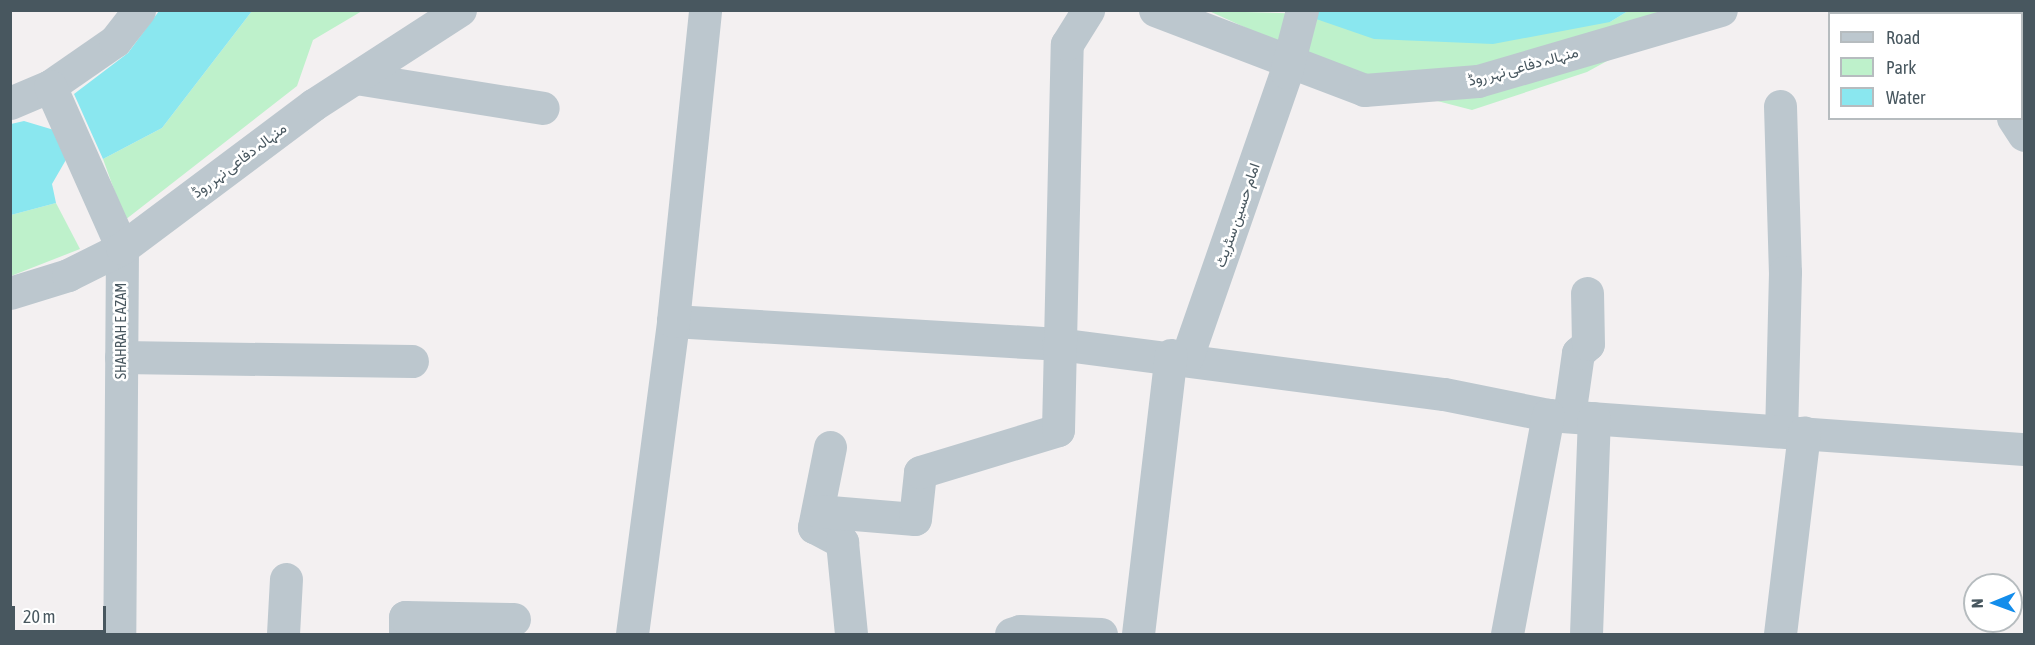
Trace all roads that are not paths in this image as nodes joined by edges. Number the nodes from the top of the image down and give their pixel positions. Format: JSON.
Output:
{"nodes":[{"id":1,"x":139,"y":10,"type":"edge"},
{"id":2,"x":460,"y":10,"type":"edge"},
{"id":3,"x":705,"y":10,"type":"edge"},
{"id":4,"x":1088,"y":10,"type":"edge"},
{"id":5,"x":1155,"y":10,"type":"edge"},
{"id":6,"x":1302,"y":10,"type":"edge"},
{"id":7,"x":1721,"y":10,"type":"edge"},
{"id":8,"x":356,"y":78,"type":"junction"},
{"id":9,"x":50,"y":86,"type":"junction"},
{"id":10,"x":10,"y":103,"type":"edge"},
{"id":11,"x":1780,"y":106,"type":"dead end"},
{"id":12,"x":543,"y":108,"type":"dead end"},
{"id":13,"x":2014,"y":120,"type":"edge"},
{"id":14,"x":2025,"y":135,"type":"edge"},
{"id":15,"x":122,"y":248,"type":"junction"},
{"id":16,"x":1587,"y":293,"type":"dead end"},
{"id":17,"x":10,"y":294,"type":"edge"},
{"id":18,"x":673,"y":321,"type":"junction"},
{"id":19,"x":1058,"y":344,"type":"junction"},
{"id":20,"x":1179,"y":356,"type":"junction"},
{"id":21,"x":121,"y":357,"type":"junction"},
{"id":22,"x":412,"y":362,"type":"dead end"},
{"id":23,"x":1570,"y":417,"type":"junction"},
{"id":24,"x":1792,"y":431,"type":"junction"},
{"id":25,"x":830,"y":447,"type":"dead end"},
{"id":26,"x":2025,"y":449,"type":"edge"},
{"id":27,"x":818,"y":511,"type":"junction"},
{"id":28,"x":286,"y":579,"type":"dead end"},
{"id":29,"x":514,"y":619,"type":"dead end"},
{"id":30,"x":1016,"y":633,"type":"edge"},
{"id":31,"x":119,"y":634,"type":"edge"},
{"id":32,"x":284,"y":634,"type":"edge"},
{"id":33,"x":405,"y":634,"type":"edge"},
{"id":34,"x":632,"y":634,"type":"edge"},
{"id":35,"x":851,"y":634,"type":"edge"},
{"id":36,"x":1101,"y":634,"type":"edge"},
{"id":37,"x":1138,"y":634,"type":"edge"},
{"id":38,"x":1507,"y":634,"type":"edge"},
{"id":39,"x":1586,"y":634,"type":"edge"},
{"id":40,"x":1780,"y":634,"type":"edge"}],
"edges":[{"from":1,"to":9,"type":"street"},
{"from":2,"to":8,"type":"street","name":"منہالہ دفاعی نہر روڈ"},
{"from":3,"to":18,"type":"street"},
{"from":4,"to":19,"type":"street"},
{"from":5,"to":7,"type":"street","name":"منہالہ دفاعی نہر روڈ"},
{"from":6,"to":20,"type":"street","name":"امام حسین سٹریٹ","bridge":true},
{"from":8,"to":12,"type":"street"},
{"from":8,"to":15,"type":"street","name":"منہالہ دفاعی نہر روڈ"},
{"from":9,"to":10,"type":"street"},
{"from":9,"to":15,"type":"street","name":"SHAHRAH E AZAM"},
{"from":11,"to":24,"type":"street"},
{"from":13,"to":14,"type":"street"},
{"from":15,"to":17,"type":"street","name":"منہالہ دفاعی نہر روڈ"},
{"from":15,"to":21,"type":"street","name":"SHAHRAH E AZAM"},
{"from":16,"to":23,"type":"street"},
{"from":18,"to":19,"type":"street"},
{"from":18,"to":34,"type":"street"},
{"from":19,"to":20,"type":"street"},
{"from":19,"to":27,"type":"street"},
{"from":20,"to":23,"type":"street"},
{"from":20,"to":37,"type":"street","name":"امام حسین سٹریٹ"},
{"from":21,"to":22,"type":"street"},
{"from":21,"to":31,"type":"street","name":"SHAHRAH E AZAM"},
{"from":23,"to":24,"type":"street"},
{"from":23,"to":38,"type":"street"},
{"from":23,"to":39,"type":"street"},
{"from":24,"to":26,"type":"street"},
{"from":24,"to":40,"type":"street"},
{"from":25,"to":27,"type":"street"},
{"from":27,"to":35,"type":"street"},
{"from":28,"to":32,"type":"street"},
{"from":29,"to":33,"type":"street"},
{"from":30,"to":36,"type":"street"}]}
